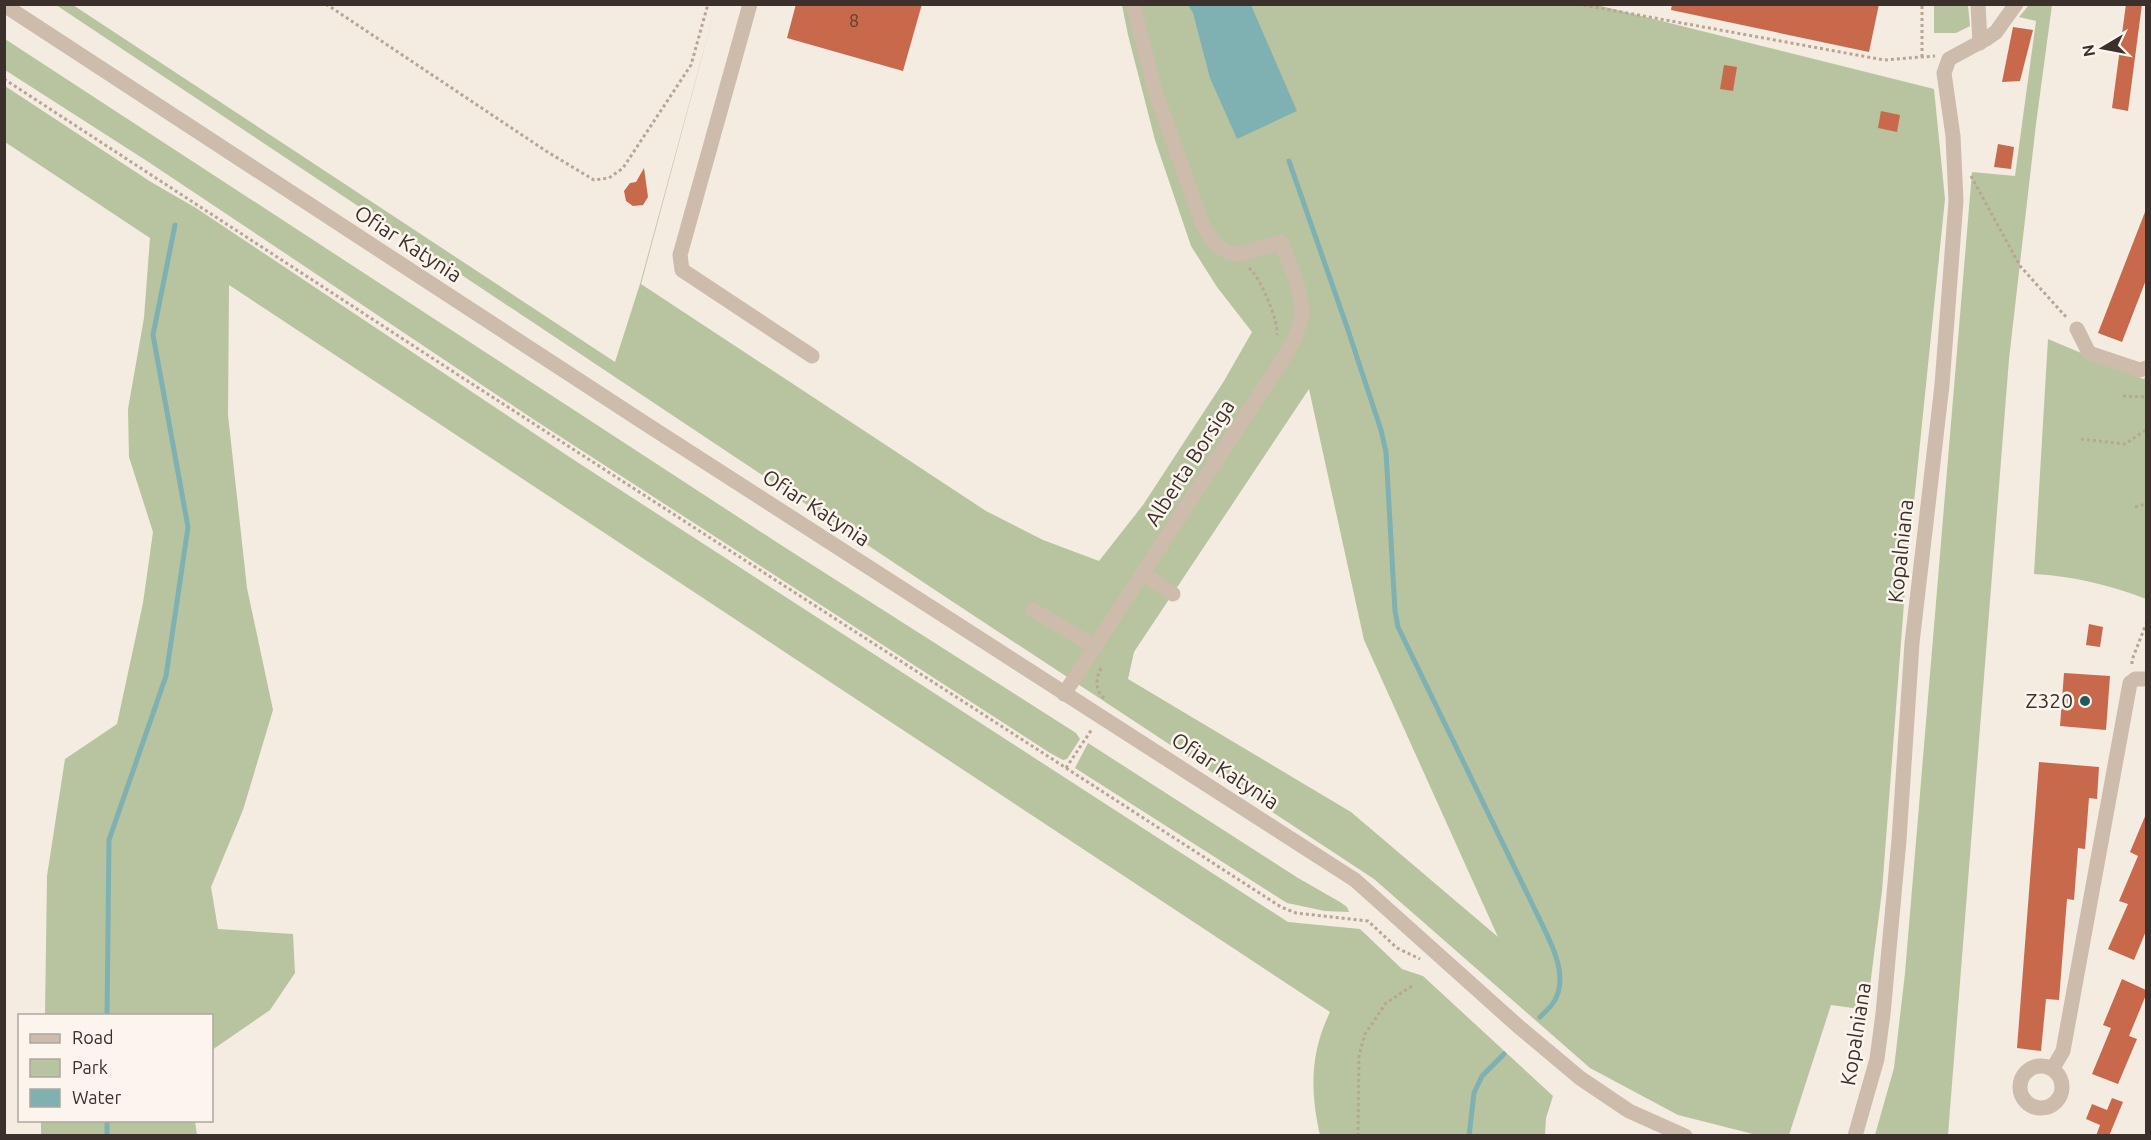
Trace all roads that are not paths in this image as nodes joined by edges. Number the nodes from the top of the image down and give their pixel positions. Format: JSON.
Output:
{"nodes":[{"id":1,"x":750,"y":4,"type":"edge"},
{"id":2,"x":1133,"y":4,"type":"edge"},
{"id":3,"x":1978,"y":4,"type":"edge"},
{"id":4,"x":2016,"y":4,"type":"edge"},
{"id":5,"x":4,"y":5,"type":"edge"},
{"id":6,"x":1980,"y":42,"type":"junction"},
{"id":7,"x":2077,"y":329,"type":"road end"},
{"id":8,"x":812,"y":356,"type":"dead end"},
{"id":9,"x":2146,"y":368,"type":"edge"},
{"id":10,"x":1143,"y":574,"type":"junction"},
{"id":11,"x":1173,"y":594,"type":"dead end"},
{"id":12,"x":1033,"y":610,"type":"dead end"},
{"id":13,"x":1096,"y":647,"type":"junction"},
{"id":14,"x":2141,"y":679,"type":"edge"},
{"id":15,"x":1064,"y":694,"type":"junction"},
{"id":16,"x":2053,"y":1068,"type":"dead end"},
{"id":17,"x":1685,"y":1136,"type":"edge"},
{"id":18,"x":1855,"y":1136,"type":"edge"}],
"edges":[{"from":1,"to":8,"type":"street"},
{"from":2,"to":10,"type":"street","name":"Alberta Borsiga"},
{"from":3,"to":6,"type":"street"},
{"from":4,"to":6,"type":"street","name":"Kopalniana"},
{"from":5,"to":15,"type":"street","name":"Ofiar Katynia"},
{"from":6,"to":18,"type":"street","name":"Kopalniana"},
{"from":7,"to":9,"type":"street"},
{"from":10,"to":11,"type":"street"},
{"from":10,"to":13,"type":"street","name":"Alberta Borsiga"},
{"from":12,"to":13,"type":"street"},
{"from":13,"to":15,"type":"street","name":"Alberta Borsiga"},
{"from":14,"to":16,"type":"street"},
{"from":15,"to":17,"type":"street","name":"Ofiar Katynia"}]}
